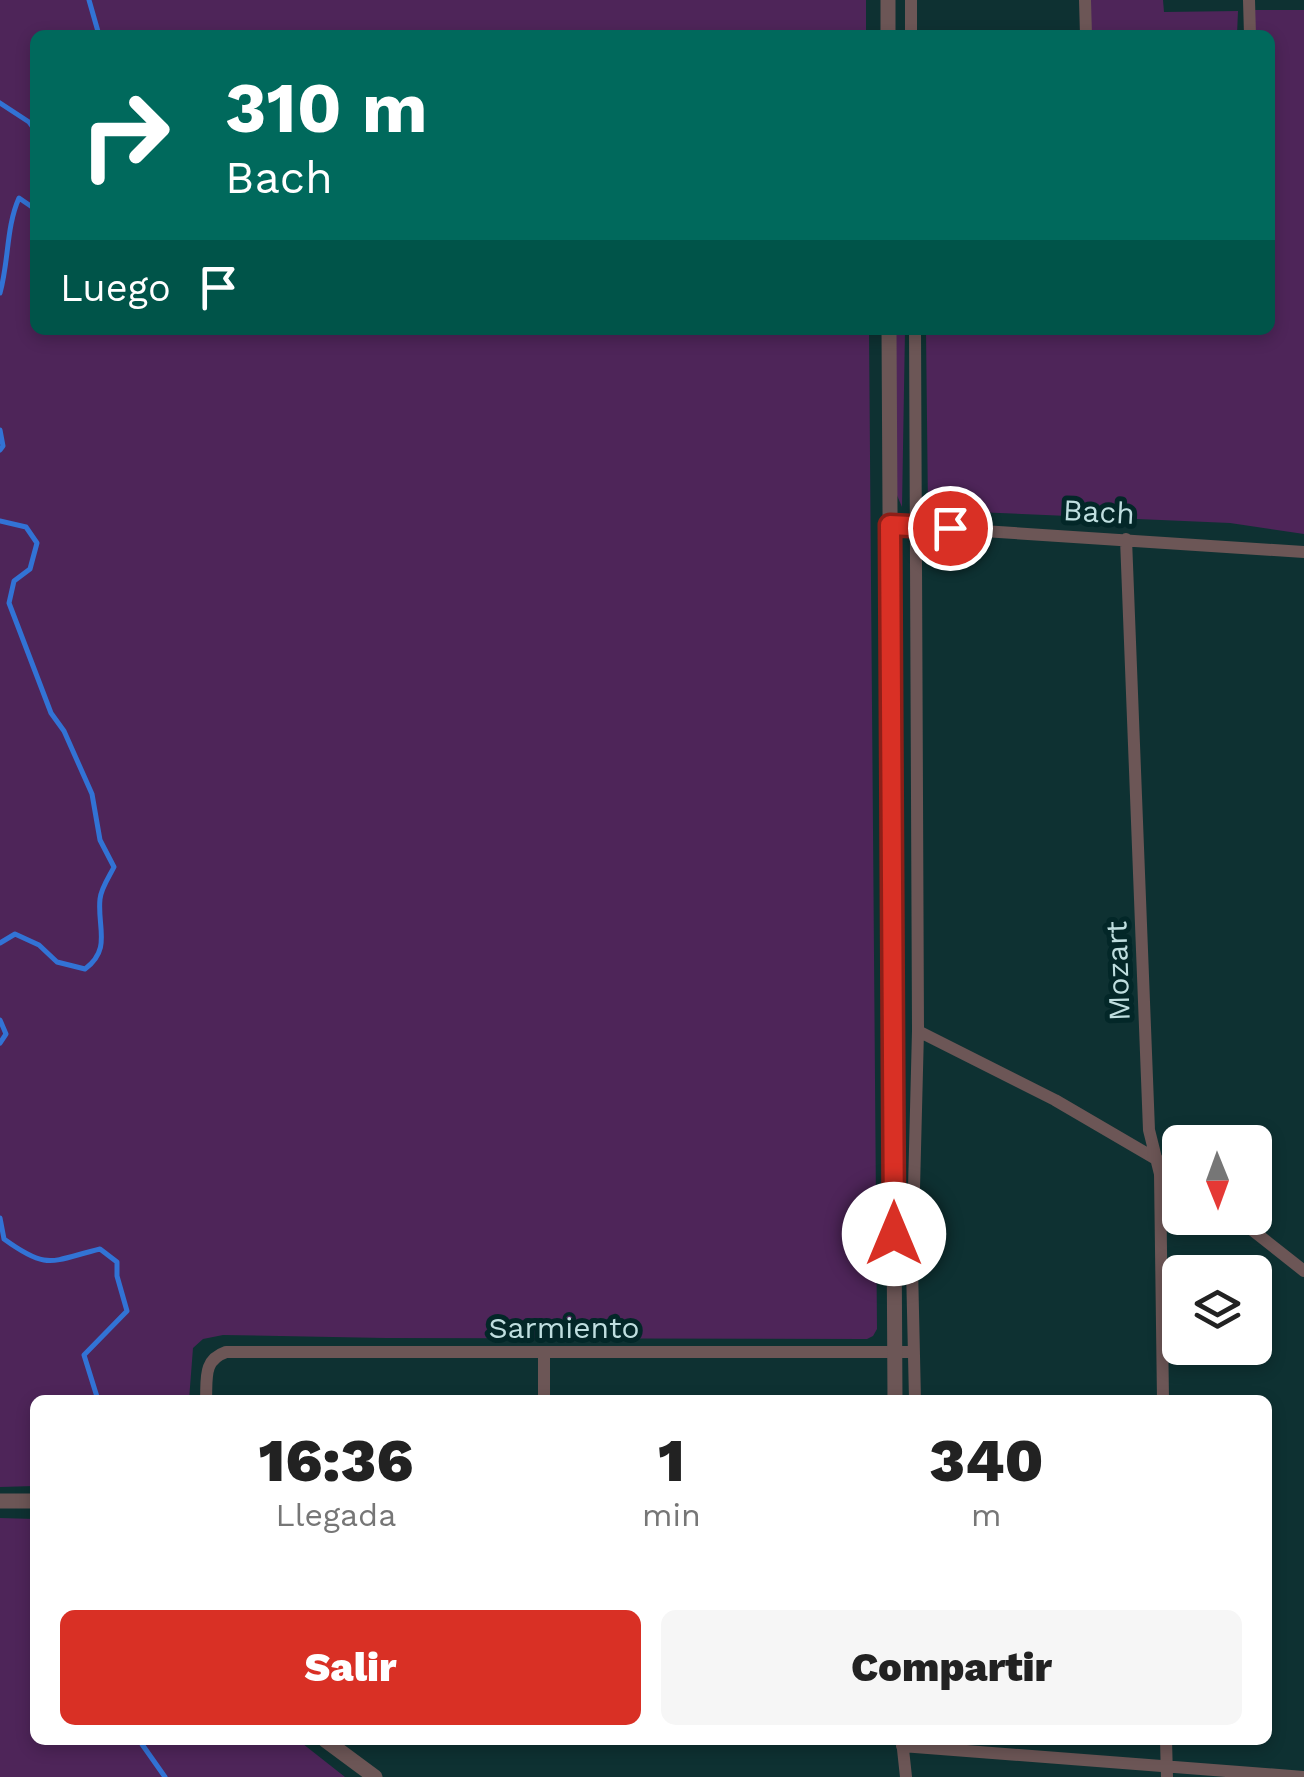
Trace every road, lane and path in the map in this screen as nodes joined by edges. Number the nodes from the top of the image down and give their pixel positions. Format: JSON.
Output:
{"nodes":[{"id":1,"x":888,"y":0,"type":"edge"},
{"id":2,"x":911,"y":0,"type":"edge"},
{"id":3,"x":1085,"y":0,"type":"edge"},
{"id":4,"x":1250,"y":0,"type":"edge"},
{"id":5,"x":888,"y":30,"type":"edge"},
{"id":6,"x":911,"y":30,"type":"edge"},
{"id":7,"x":1086,"y":30,"type":"edge"},
{"id":8,"x":1250,"y":30,"type":"edge"},
{"id":9,"x":889,"y":335,"type":"edge"},
{"id":10,"x":914,"y":335,"type":"edge"},
{"id":11,"x":890,"y":525,"type":"junction"},
{"id":12,"x":915,"y":526,"type":"junction"},
{"id":13,"x":1126,"y":539,"type":"junction"},
{"id":14,"x":1304,"y":552,"type":"edge"},
{"id":15,"x":918,"y":1031,"type":"junction"},
{"id":16,"x":1156,"y":1158,"type":"junction"},
{"id":17,"x":1162,"y":1162,"type":"edge"},
{"id":18,"x":1259,"y":1235,"type":"edge"},
{"id":19,"x":1304,"y":1271,"type":"edge"},
{"id":20,"x":914,"y":1352,"type":"junction"},
{"id":21,"x":894,"y":1353,"type":"junction"},
{"id":22,"x":544,"y":1354,"type":"junction"},
{"id":23,"x":206,"y":1395,"type":"edge"},
{"id":24,"x":544,"y":1395,"type":"edge"},
{"id":25,"x":896,"y":1395,"type":"edge"},
{"id":26,"x":915,"y":1395,"type":"edge"},
{"id":27,"x":1162,"y":1395,"type":"edge"},
{"id":28,"x":0,"y":1501,"type":"edge"},
{"id":29,"x":30,"y":1501,"type":"edge"},
{"id":30,"x":332,"y":1745,"type":"edge"},
{"id":31,"x":903,"y":1745,"type":"edge"},
{"id":32,"x":929,"y":1745,"type":"edge"},
{"id":33,"x":1166,"y":1745,"type":"edge"},
{"id":34,"x":1167,"y":1772,"type":"edge"},
{"id":35,"x":375,"y":1777,"type":"edge"},
{"id":36,"x":906,"y":1777,"type":"edge"},
{"id":37,"x":1304,"y":1777,"type":"edge"}],
"edges":[{"from":1,"to":5,"type":"street"},
{"from":2,"to":6,"type":"street"},
{"from":3,"to":7,"type":"street"},
{"from":4,"to":8,"type":"street"},
{"from":9,"to":11,"type":"street"},
{"from":10,"to":12,"type":"street"},
{"from":11,"to":12,"type":"street","name":"Bach"},
{"from":11,"to":21,"type":"street"},
{"from":12,"to":13,"type":"street","name":"Bach"},
{"from":12,"to":15,"type":"street"},
{"from":13,"to":14,"type":"street","name":"Bach"},
{"from":13,"to":16,"type":"street","name":"Mozart"},
{"from":15,"to":16,"type":"street"},
{"from":15,"to":20,"type":"street"},
{"from":16,"to":17,"type":"street"},
{"from":16,"to":27,"type":"street","name":"Mozart"},
{"from":18,"to":19,"type":"street"},
{"from":20,"to":21,"type":"street","name":"Sarmiento"},
{"from":20,"to":26,"type":"street"},
{"from":21,"to":22,"type":"street","name":"Sarmiento"},
{"from":21,"to":25,"type":"street"},
{"from":22,"to":23,"type":"street","name":"Sarmiento"},
{"from":22,"to":24,"type":"street"},
{"from":28,"to":29,"type":"street"},
{"from":30,"to":35,"type":"street"},
{"from":31,"to":36,"type":"street"},
{"from":32,"to":34,"type":"street"},
{"from":33,"to":34,"type":"street"},
{"from":34,"to":37,"type":"street"}]}
